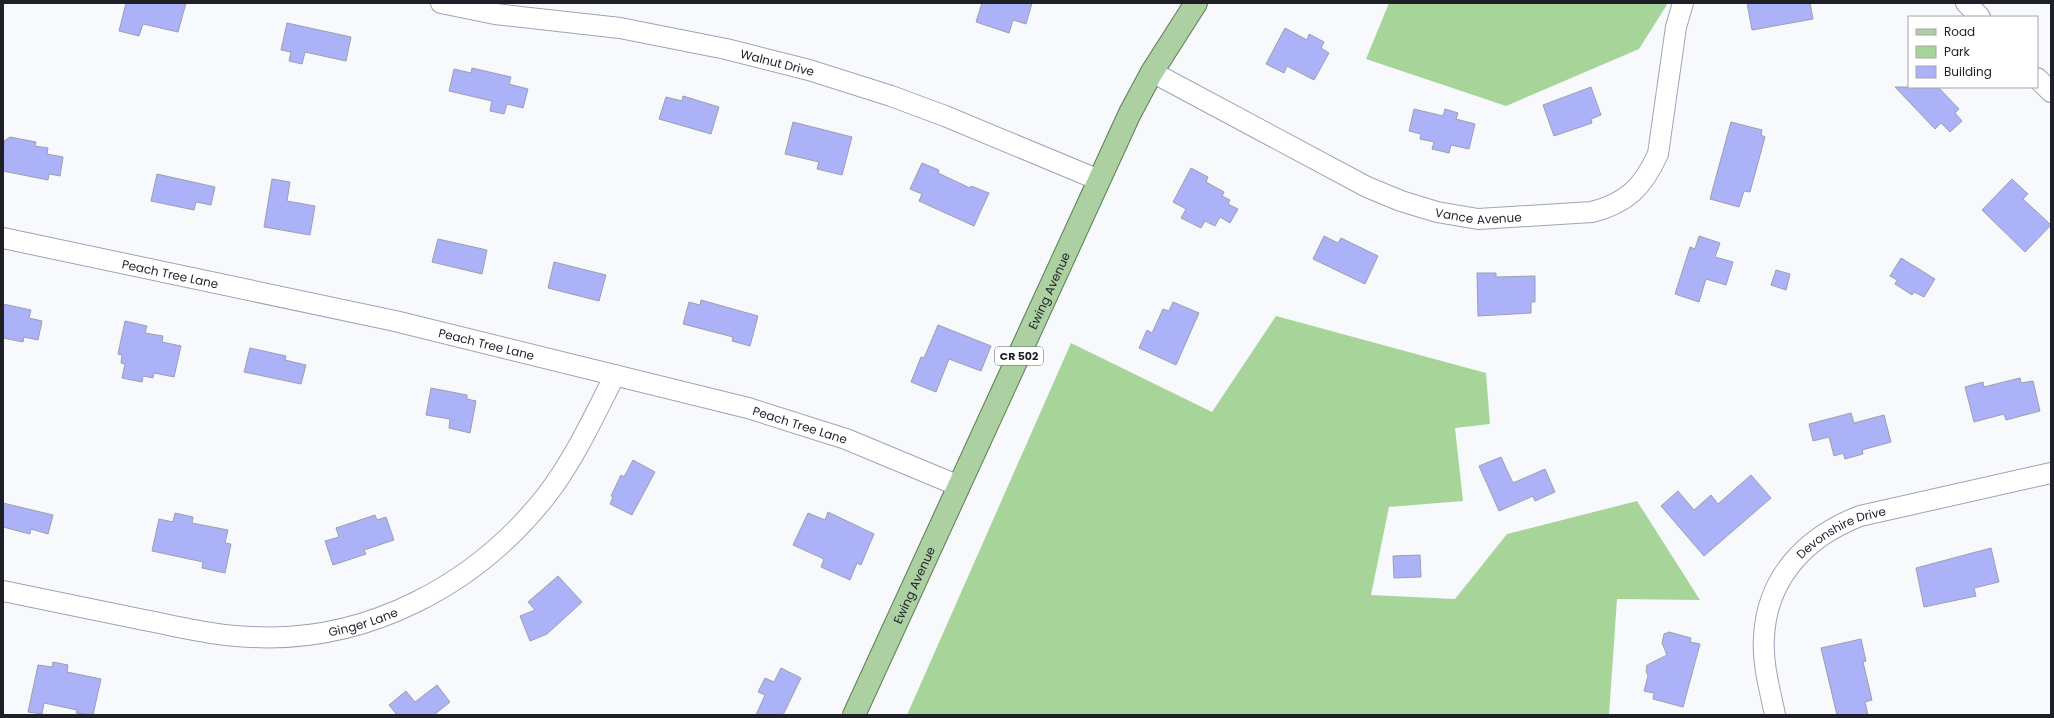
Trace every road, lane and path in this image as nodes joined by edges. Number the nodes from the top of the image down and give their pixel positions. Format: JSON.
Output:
{"nodes":[{"id":1,"x":441,"y":3,"type":"edge"},
{"id":2,"x":1196,"y":3,"type":"edge"},
{"id":3,"x":1683,"y":3,"type":"edge"},
{"id":4,"x":1966,"y":3,"type":"edge"},
{"id":5,"x":1979,"y":16,"type":"edge"},
{"id":6,"x":1152,"y":72,"type":"junction"},
{"id":7,"x":2038,"y":79,"type":"edge"},
{"id":8,"x":2051,"y":92,"type":"edge"},
{"id":9,"x":1099,"y":180,"type":"junction"},
{"id":10,"x":3,"y":238,"type":"edge"},
{"id":11,"x":615,"y":375,"type":"junction"},
{"id":12,"x":2051,"y":473,"type":"edge"},
{"id":13,"x":960,"y":486,"type":"junction"},
{"id":14,"x":3,"y":591,"type":"edge"},
{"id":15,"x":854,"y":715,"type":"edge"},
{"id":16,"x":1775,"y":715,"type":"edge"}],
"edges":[{"from":1,"to":9,"type":"street","name":"Walnut Drive"},
{"from":2,"to":6,"type":"main road","name":"Ewing Avenue","number":"CR 502"},
{"from":3,"to":6,"type":"street","name":"Vance Avenue"},
{"from":4,"to":5,"type":"street"},
{"from":6,"to":9,"type":"main road","name":"Ewing Avenue","number":"CR 502"},
{"from":7,"to":8,"type":"street"},
{"from":9,"to":13,"type":"main road","name":"Ewing Avenue","number":"CR 502"},
{"from":10,"to":11,"type":"street","name":"Peach Tree Lane"},
{"from":11,"to":13,"type":"street","name":"Peach Tree Lane"},
{"from":11,"to":14,"type":"street","name":"Ginger Lane"},
{"from":12,"to":16,"type":"street","name":"Devonshire Drive"},
{"from":13,"to":15,"type":"main road","name":"Ewing Avenue","number":"CR 502"}]}
